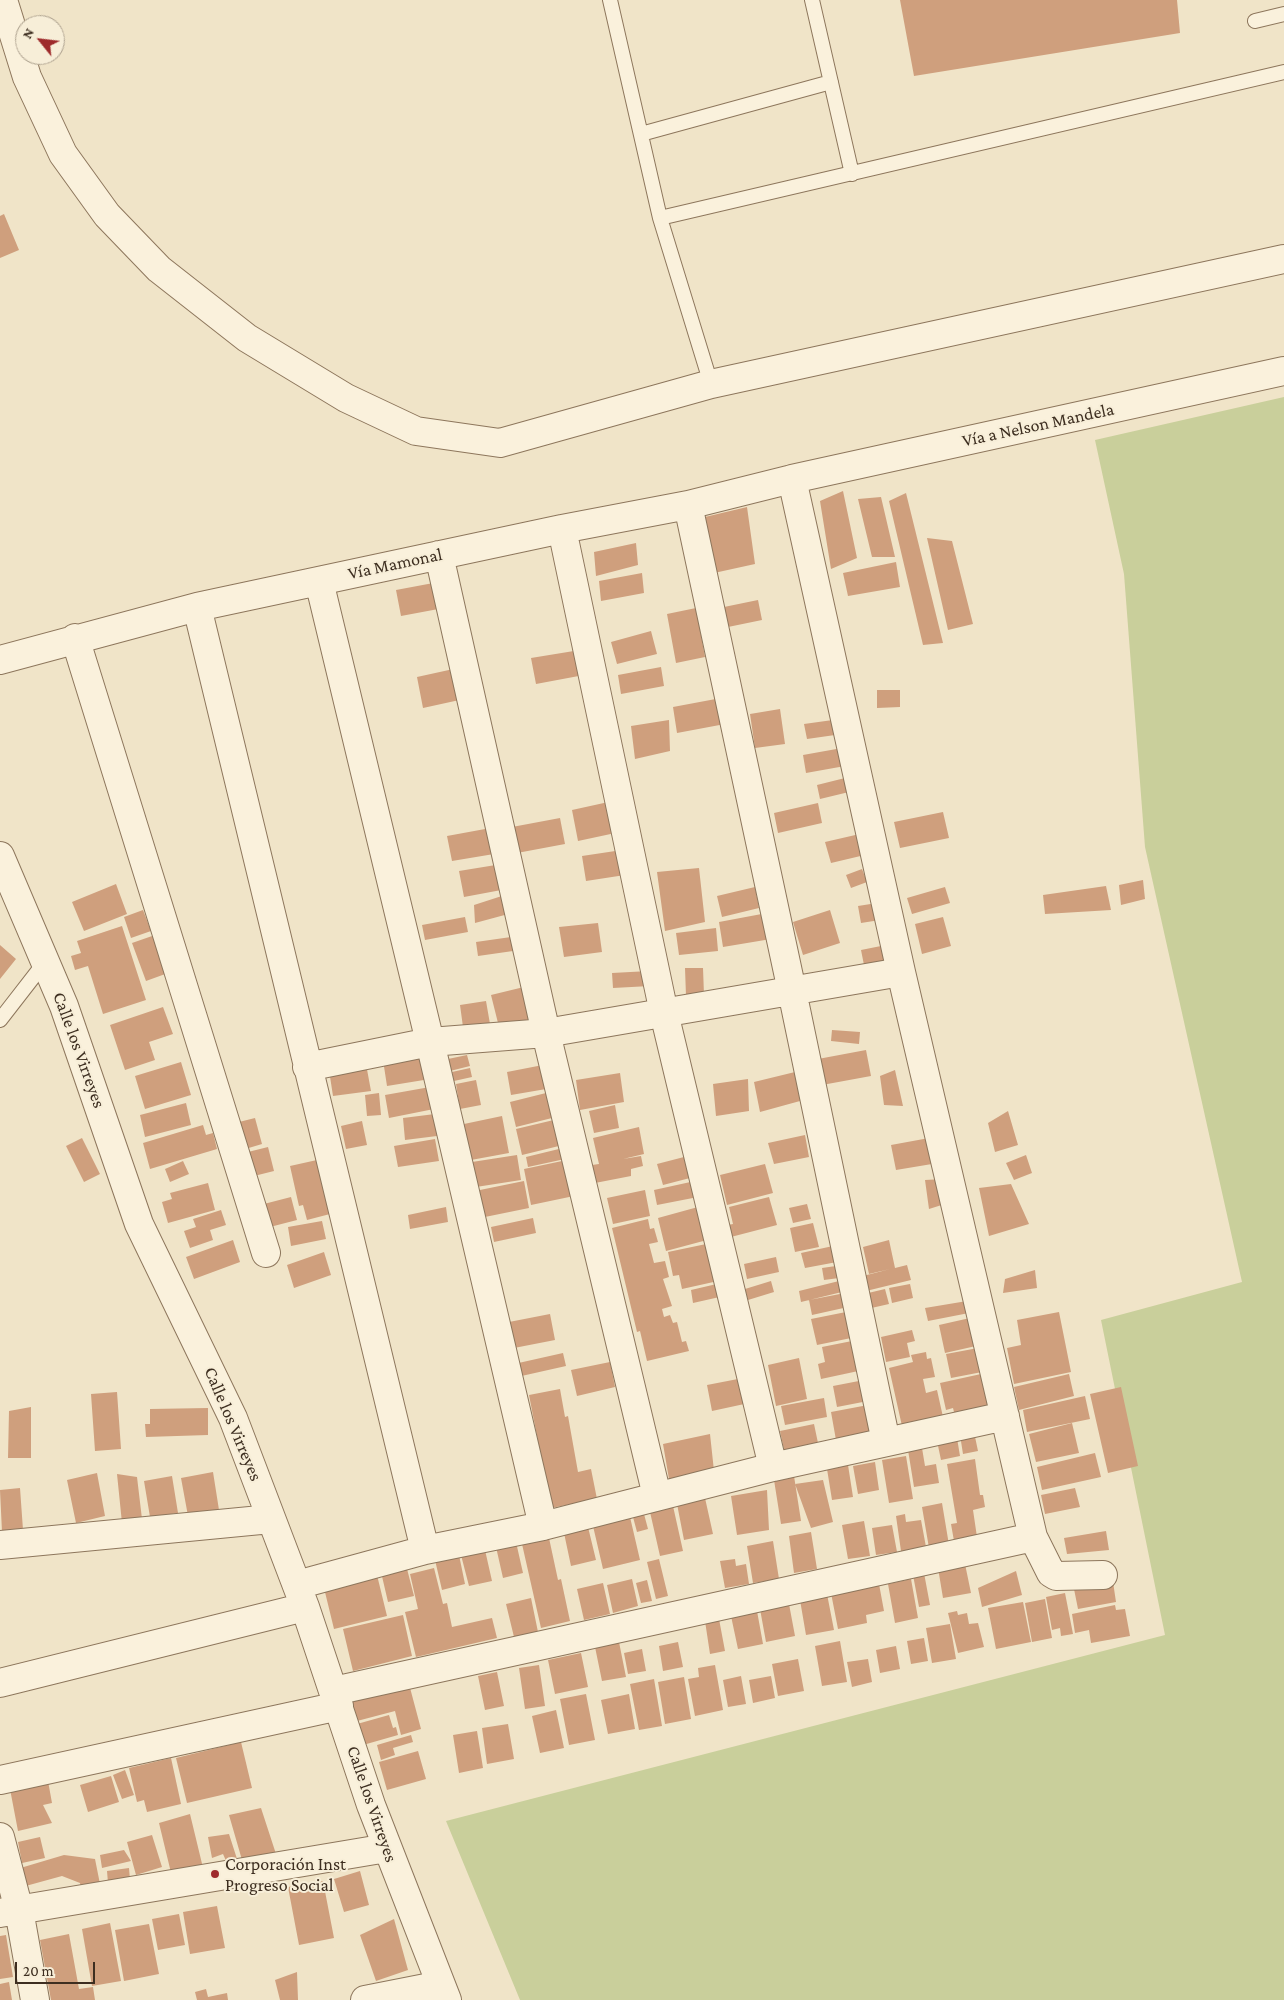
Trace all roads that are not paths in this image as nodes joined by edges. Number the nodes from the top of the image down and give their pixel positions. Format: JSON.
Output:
{"nodes":[{"id":1,"x":3,"y":0,"type":"edge"},
{"id":2,"x":610,"y":0,"type":"edge"},
{"id":3,"x":812,"y":0,"type":"edge"},
{"id":4,"x":1284,"y":14,"type":"edge"},
{"id":5,"x":1255,"y":21,"type":"dead end"},
{"id":6,"x":1284,"y":72,"type":"edge"},
{"id":7,"x":831,"y":82,"type":"junction"},
{"id":8,"x":641,"y":134,"type":"junction"},
{"id":9,"x":852,"y":174,"type":"junction"},
{"id":10,"x":660,"y":218,"type":"junction"},
{"id":11,"x":1284,"y":259,"type":"edge"},
{"id":12,"x":1284,"y":371,"type":"edge"},
{"id":13,"x":711,"y":384,"type":"junction"},
{"id":14,"x":792,"y":479,"type":"junction"},
{"id":15,"x":688,"y":504,"type":"junction"},
{"id":16,"x":562,"y":529,"type":"junction"},
{"id":17,"x":439,"y":555,"type":"junction"},
{"id":18,"x":319,"y":581,"type":"junction"},
{"id":19,"x":197,"y":607,"type":"junction"},
{"id":20,"x":75,"y":638,"type":"junction"},
{"id":21,"x":0,"y":660,"type":"edge"},
{"id":22,"x":0,"y":856,"type":"edge"},
{"id":23,"x":45,"y":962,"type":"junction"},
{"id":24,"x":901,"y":972,"type":"junction"},
{"id":25,"x":792,"y":991,"type":"junction"},
{"id":26,"x":664,"y":1013,"type":"junction"},
{"id":27,"x":0,"y":1020,"type":"edge"},
{"id":28,"x":546,"y":1033,"type":"junction"},
{"id":29,"x":430,"y":1042,"type":"junction"},
{"id":30,"x":307,"y":1067,"type":"junction"},
{"id":31,"x":266,"y":1253,"type":"dead end"},
{"id":32,"x":1005,"y":1416,"type":"junction"},
{"id":33,"x":886,"y":1442,"type":"junction"},
{"id":34,"x":773,"y":1467,"type":"junction"},
{"id":35,"x":657,"y":1496,"type":"junction"},
{"id":36,"x":272,"y":1519,"type":"junction"},
{"id":37,"x":543,"y":1526,"type":"junction"},
{"id":38,"x":1033,"y":1537,"type":"junction"},
{"id":39,"x":0,"y":1544,"type":"edge"},
{"id":40,"x":425,"y":1550,"type":"junction"},
{"id":41,"x":1103,"y":1575,"type":"dead end"},
{"id":42,"x":301,"y":1596,"type":"junction"},
{"id":43,"x":0,"y":1683,"type":"edge"},
{"id":44,"x":336,"y":1699,"type":"junction"},
{"id":45,"x":0,"y":1780,"type":"edge"},
{"id":46,"x":0,"y":1837,"type":"edge"},
{"id":47,"x":387,"y":1848,"type":"junction"},
{"id":48,"x":10,"y":1911,"type":"edge"},
{"id":49,"x":444,"y":1992,"type":"edge"},
{"id":50,"x":35,"y":2000,"type":"edge"},
{"id":51,"x":365,"y":2000,"type":"edge"}],
"edges":[{"from":1,"to":13,"type":"street"},
{"from":2,"to":8,"type":"lane"},
{"from":3,"to":7,"type":"lane"},
{"from":4,"to":5,"type":"lane"},
{"from":6,"to":9,"type":"lane"},
{"from":7,"to":8,"type":"lane"},
{"from":7,"to":9,"type":"lane"},
{"from":8,"to":10,"type":"lane"},
{"from":9,"to":10,"type":"lane"},
{"from":10,"to":13,"type":"lane"},
{"from":11,"to":13,"type":"street"},
{"from":12,"to":14,"type":"street","name":"Vía a Nelson Mandela"},
{"from":14,"to":15,"type":"street","name":"Vía Mamonal"},
{"from":14,"to":24,"type":"street"},
{"from":15,"to":16,"type":"street","name":"Vía Mamonal"},
{"from":15,"to":25,"type":"street"},
{"from":16,"to":17,"type":"street","name":"Vía Mamonal"},
{"from":16,"to":26,"type":"street"},
{"from":17,"to":18,"type":"street","name":"Vía Mamonal"},
{"from":17,"to":28,"type":"street"},
{"from":18,"to":19,"type":"street","name":"Vía Mamonal"},
{"from":18,"to":29,"type":"street"},
{"from":19,"to":20,"type":"street","name":"Vía Mamonal"},
{"from":19,"to":30,"type":"street"},
{"from":20,"to":21,"type":"street","name":"Vía Mamonal"},
{"from":20,"to":31,"type":"street"},
{"from":22,"to":23,"type":"street","name":"Calle los Virreyes"},
{"from":23,"to":27,"type":"lane"},
{"from":23,"to":36,"type":"street","name":"Calle los Virreyes"},
{"from":24,"to":25,"type":"street"},
{"from":24,"to":32,"type":"street"},
{"from":25,"to":26,"type":"street"},
{"from":25,"to":33,"type":"street"},
{"from":26,"to":28,"type":"street"},
{"from":26,"to":34,"type":"street"},
{"from":28,"to":29,"type":"street"},
{"from":28,"to":35,"type":"street"},
{"from":29,"to":30,"type":"street"},
{"from":29,"to":37,"type":"street"},
{"from":30,"to":40,"type":"street"},
{"from":32,"to":33,"type":"street"},
{"from":32,"to":38,"type":"street"},
{"from":33,"to":34,"type":"street"},
{"from":34,"to":35,"type":"street"},
{"from":35,"to":37,"type":"street"},
{"from":36,"to":39,"type":"street"},
{"from":36,"to":42,"type":"street","name":"Calle los Virreyes"},
{"from":37,"to":40,"type":"street"},
{"from":38,"to":41,"type":"street"},
{"from":38,"to":44,"type":"street"},
{"from":40,"to":42,"type":"street"},
{"from":42,"to":43,"type":"street"},
{"from":42,"to":44,"type":"street","name":"Calle los Virreyes"},
{"from":44,"to":45,"type":"street"},
{"from":44,"to":47,"type":"street","name":"Calle los Virreyes"},
{"from":46,"to":48,"type":"street"},
{"from":47,"to":48,"type":"street"},
{"from":47,"to":49,"type":"street","name":"Calle los Virreyes"},
{"from":48,"to":50,"type":"street"},
{"from":49,"to":51,"type":"street"}]}
